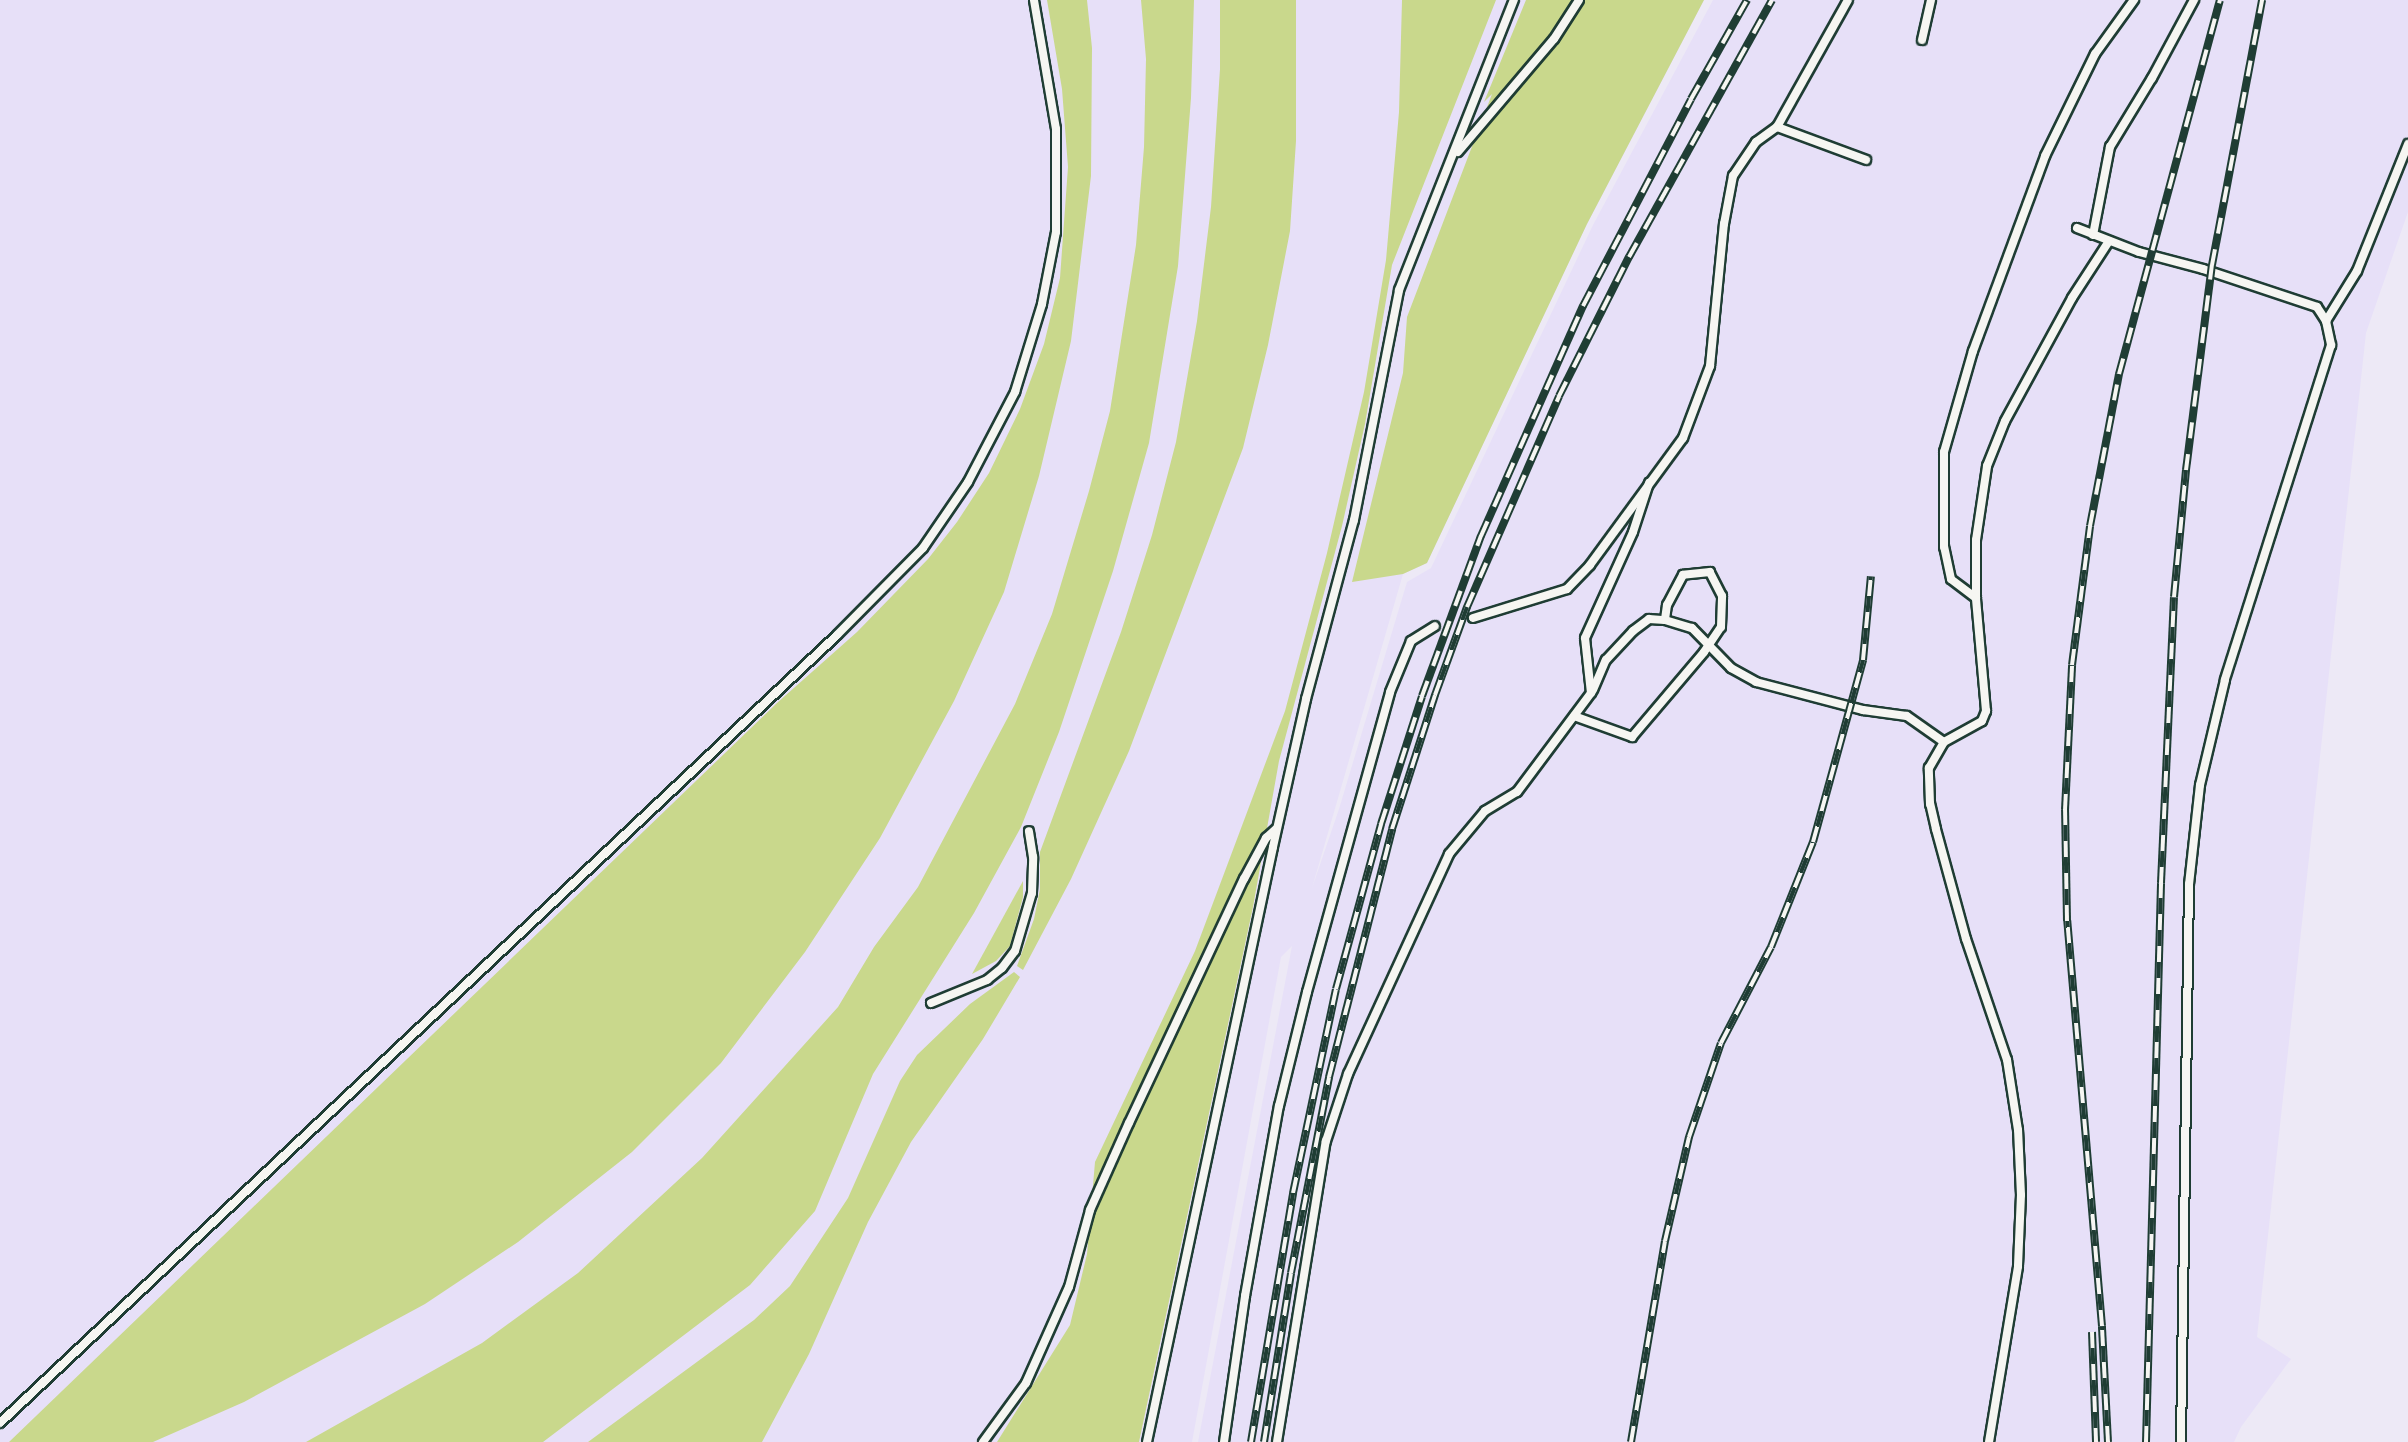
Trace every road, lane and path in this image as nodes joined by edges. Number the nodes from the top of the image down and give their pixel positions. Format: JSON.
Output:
{"nodes":[{"id":1,"x":1034,"y":0,"type":"edge"},
{"id":2,"x":1514,"y":0,"type":"edge"},
{"id":3,"x":1579,"y":0,"type":"edge"},
{"id":4,"x":1847,"y":0,"type":"edge"},
{"id":5,"x":1931,"y":0,"type":"edge"},
{"id":6,"x":2134,"y":0,"type":"edge"},
{"id":7,"x":2194,"y":0,"type":"edge"},
{"id":8,"x":1922,"y":40,"type":"dead end"},
{"id":9,"x":1777,"y":127,"type":"junction"},
{"id":10,"x":2408,"y":144,"type":"edge"},
{"id":11,"x":1453,"y":157,"type":"junction"},
{"id":12,"x":1866,"y":160,"type":"dead end"},
{"id":13,"x":2077,"y":228,"type":"dead end"},
{"id":14,"x":2093,"y":235,"type":"junction"},
{"id":15,"x":2109,"y":241,"type":"junction"},
{"id":16,"x":2326,"y":321,"type":"junction"},
{"id":17,"x":1650,"y":483,"type":"junction"},
{"id":18,"x":1976,"y":598,"type":"junction"},
{"id":19,"x":1473,"y":618,"type":"dead end"},
{"id":20,"x":1665,"y":620,"type":"junction"},
{"id":21,"x":1435,"y":626,"type":"dead end"},
{"id":22,"x":1709,"y":645,"type":"junction"},
{"id":23,"x":1591,"y":693,"type":"junction"},
{"id":24,"x":1574,"y":716,"type":"junction"},
{"id":25,"x":1944,"y":742,"type":"junction"},
{"id":26,"x":1277,"y":828,"type":"junction"},
{"id":27,"x":1029,"y":831,"type":"dead end"},
{"id":28,"x":931,"y":1003,"type":"dead end"},
{"id":29,"x":0,"y":1423,"type":"edge"},
{"id":30,"x":983,"y":1442,"type":"edge"},
{"id":31,"x":1147,"y":1442,"type":"edge"},
{"id":32,"x":1224,"y":1442,"type":"edge"},
{"id":33,"x":1277,"y":1442,"type":"edge"},
{"id":34,"x":1989,"y":1442,"type":"edge"},
{"id":35,"x":2181,"y":1442,"type":"edge"}],
"edges":[{"from":1,"to":29,"type":"lane"},
{"from":2,"to":11,"type":"lane"},
{"from":3,"to":11,"type":"lane"},
{"from":4,"to":9,"type":"lane"},
{"from":5,"to":8,"type":"lane"},
{"from":6,"to":18,"type":"lane"},
{"from":7,"to":14,"type":"lane"},
{"from":9,"to":12,"type":"lane"},
{"from":9,"to":17,"type":"lane"},
{"from":10,"to":16,"type":"lane"},
{"from":11,"to":26,"type":"lane"},
{"from":13,"to":14,"type":"lane"},
{"from":14,"to":15,"type":"lane"},
{"from":15,"to":16,"type":"lane"},
{"from":15,"to":18,"type":"lane"},
{"from":16,"to":35,"type":"lane"},
{"from":17,"to":19,"type":"lane"},
{"from":17,"to":23,"type":"lane"},
{"from":18,"to":25,"type":"lane"},
{"from":20,"to":22,"type":"lane"},
{"from":20,"to":22,"type":"lane"},
{"from":20,"to":23,"type":"lane"},
{"from":21,"to":32,"type":"lane"},
{"from":22,"to":24,"type":"lane"},
{"from":22,"to":25,"type":"lane"},
{"from":23,"to":24,"type":"lane"},
{"from":24,"to":33,"type":"lane"},
{"from":25,"to":34,"type":"lane"},
{"from":26,"to":30,"type":"lane"},
{"from":26,"to":31,"type":"lane"},
{"from":27,"to":28,"type":"lane"}]}
